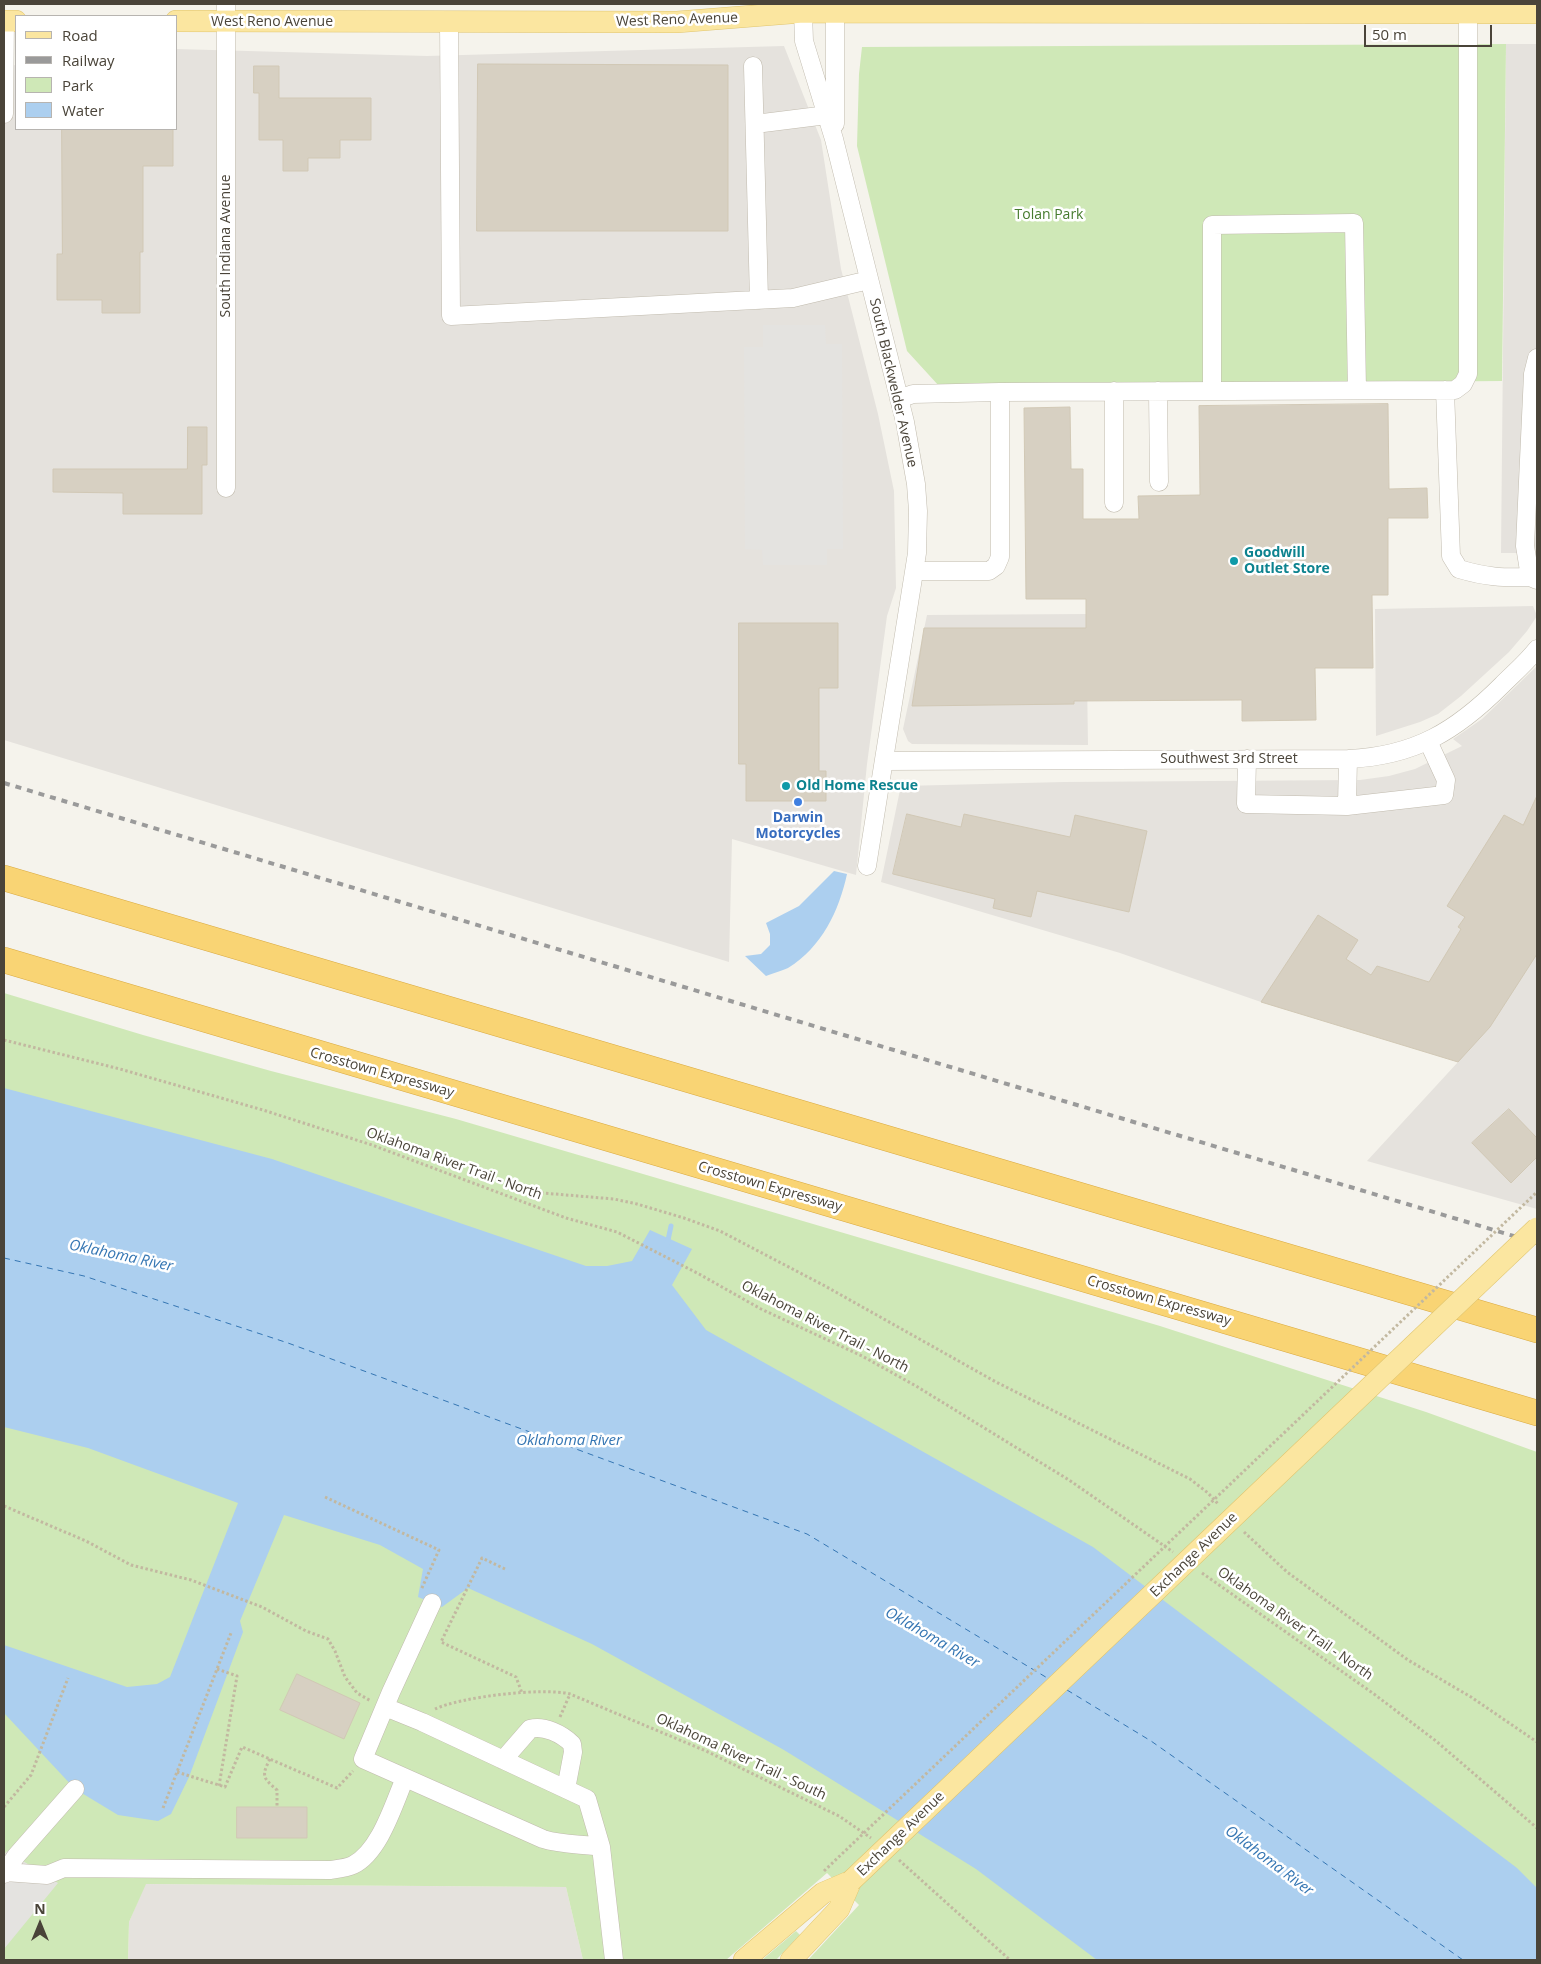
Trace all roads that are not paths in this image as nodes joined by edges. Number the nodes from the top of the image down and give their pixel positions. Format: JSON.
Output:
{"nodes":[{"id":1,"x":1088,"y":8,"type":"edge"},
{"id":2,"x":1344,"y":8,"type":"edge"},
{"id":3,"x":736,"y":11,"type":"edge"},
{"id":4,"x":803,"y":12,"type":"junction"},
{"id":5,"x":226,"y":13,"type":"edge"},
{"id":6,"x":835,"y":13,"type":"junction"},
{"id":7,"x":1468,"y":13,"type":"junction"},
{"id":8,"x":1537,"y":13,"type":"edge"},
{"id":9,"x":8,"y":21,"type":"edge"},
{"id":10,"x":178,"y":22,"type":"edge"},
{"id":11,"x":449,"y":22,"type":"junction"},
{"id":12,"x":753,"y":66,"type":"dead end"},
{"id":13,"x":4,"y":114,"type":"edge"},
{"id":14,"x":827,"y":115,"type":"junction"},
{"id":15,"x":755,"y":124,"type":"junction"},
{"id":16,"x":834,"y":139,"type":"junction"},
{"id":17,"x":869,"y":280,"type":"junction"},
{"id":18,"x":759,"y":300,"type":"junction"},
{"id":19,"x":1537,"y":358,"type":"edge"},
{"id":20,"x":1357,"y":390,"type":"junction"},
{"id":21,"x":1445,"y":390,"type":"junction"},
{"id":22,"x":1158,"y":391,"type":"junction"},
{"id":23,"x":1212,"y":391,"type":"junction"},
{"id":24,"x":1000,"y":392,"type":"junction"},
{"id":25,"x":1114,"y":392,"type":"junction"},
{"id":26,"x":899,"y":399,"type":"junction"},
{"id":27,"x":1159,"y":482,"type":"dead end"},
{"id":28,"x":226,"y":488,"type":"dead end"},
{"id":29,"x":1114,"y":503,"type":"dead end"},
{"id":30,"x":915,"y":571,"type":"junction"},
{"id":31,"x":1534,"y":578,"type":"edge"},
{"id":32,"x":1537,"y":649,"type":"edge"},
{"id":33,"x":1428,"y":741,"type":"junction"},
{"id":34,"x":1246,"y":759,"type":"junction"},
{"id":35,"x":1348,"y":759,"type":"junction"},
{"id":36,"x":884,"y":762,"type":"junction"},
{"id":37,"x":1347,"y":806,"type":"junction"},
{"id":38,"x":867,"y":866,"type":"dead end"},
{"id":39,"x":4,"y":878,"type":"edge"},
{"id":40,"x":4,"y":960,"type":"edge"},
{"id":41,"x":1537,"y":1228,"type":"edge"},
{"id":42,"x":1537,"y":1330,"type":"edge"},
{"id":43,"x":1424,"y":1379,"type":"junction"},
{"id":44,"x":1537,"y":1413,"type":"edge"},
{"id":45,"x":1537,"y":1426,"type":"edge"},
{"id":46,"x":425,"y":1600,"type":"road end"},
{"id":47,"x":385,"y":1707,"type":"junction"},
{"id":48,"x":503,"y":1760,"type":"junction"},
{"id":49,"x":405,"y":1778,"type":"junction"},
{"id":50,"x":75,"y":1789,"type":"dead end"},
{"id":51,"x":566,"y":1789,"type":"junction"},
{"id":52,"x":601,"y":1847,"type":"junction"},
{"id":53,"x":4,"y":1873,"type":"edge"},
{"id":54,"x":851,"y":1882,"type":"junction"},
{"id":55,"x":614,"y":1960,"type":"edge"},
{"id":56,"x":744,"y":1960,"type":"edge"},
{"id":57,"x":792,"y":1960,"type":"edge"}],
"edges":[{"from":1,"to":2,"type":"main road","name":"West Reno Avenue"},
{"from":1,"to":6,"type":"main road","name":"West Reno Avenue"},
{"from":2,"to":7,"type":"main road","name":"West Reno Avenue"},
{"from":3,"to":4,"type":"main road","name":"West Reno Avenue"},
{"from":3,"to":11,"type":"main road","name":"West Reno Avenue"},
{"from":4,"to":6,"type":"main road","name":"West Reno Avenue"},
{"from":4,"to":14,"type":"street","name":"South Blackwelder Avenue"},
{"from":5,"to":10,"type":"main road","name":"West Reno Avenue"},
{"from":5,"to":11,"type":"main road","name":"West Reno Avenue"},
{"from":5,"to":28,"type":"street","name":"South Indiana Avenue"},
{"from":6,"to":16,"type":"street","name":"South Blackwelder Avenue"},
{"from":7,"to":8,"type":"main road","name":"West Reno Avenue"},
{"from":7,"to":21,"type":"street"},
{"from":9,"to":13,"type":"street"},
{"from":11,"to":18,"type":"street"},
{"from":12,"to":15,"type":"street"},
{"from":14,"to":15,"type":"street"},
{"from":14,"to":16,"type":"street","name":"South Blackwelder Avenue"},
{"from":15,"to":18,"type":"street"},
{"from":16,"to":17,"type":"street","name":"South Blackwelder Avenue"},
{"from":17,"to":18,"type":"street"},
{"from":17,"to":26,"type":"street","name":"South Blackwelder Avenue"},
{"from":19,"to":31,"type":"street"},
{"from":20,"to":21,"type":"street"},
{"from":20,"to":23,"type":"street"},
{"from":20,"to":23,"type":"street"},
{"from":21,"to":31,"type":"street"},
{"from":22,"to":23,"type":"street"},
{"from":22,"to":25,"type":"street"},
{"from":22,"to":27,"type":"street"},
{"from":24,"to":25,"type":"street"},
{"from":24,"to":26,"type":"street"},
{"from":24,"to":30,"type":"street"},
{"from":25,"to":29,"type":"street"},
{"from":26,"to":30,"type":"street","name":"South Blackwelder Avenue"},
{"from":30,"to":36,"type":"street","name":"South Blackwelder Avenue"},
{"from":32,"to":33,"type":"street","name":"Southwest 3rd Street"},
{"from":33,"to":35,"type":"street","name":"Southwest 3rd Street"},
{"from":33,"to":37,"type":"street"},
{"from":34,"to":35,"type":"street","name":"Southwest 3rd Street"},
{"from":34,"to":36,"type":"street","name":"Southwest 3rd Street"},
{"from":34,"to":37,"type":"street"},
{"from":35,"to":37,"type":"street"},
{"from":36,"to":38,"type":"street","name":"South Blackwelder Avenue"},
{"from":39,"to":42,"type":"highway"},
{"from":40,"to":43,"type":"highway","name":"Crosstown Expressway"},
{"from":41,"to":54,"type":"main road","name":"Exchange Avenue","bridge":true},
{"from":43,"to":44,"type":"highway","name":"Crosstown Expressway"},
{"from":43,"to":45,"type":"highway"},
{"from":46,"to":47,"type":"street"},
{"from":47,"to":48,"type":"street"},
{"from":47,"to":49,"type":"street"},
{"from":48,"to":51,"type":"street"},
{"from":48,"to":51,"type":"street"},
{"from":49,"to":52,"type":"street"},
{"from":49,"to":53,"type":"street"},
{"from":50,"to":53,"type":"street"},
{"from":51,"to":52,"type":"street"},
{"from":52,"to":55,"type":"street"},
{"from":54,"to":56,"type":"main road","name":"Exchange Avenue"},
{"from":54,"to":57,"type":"main road","name":"Exchange Avenue"}]}
